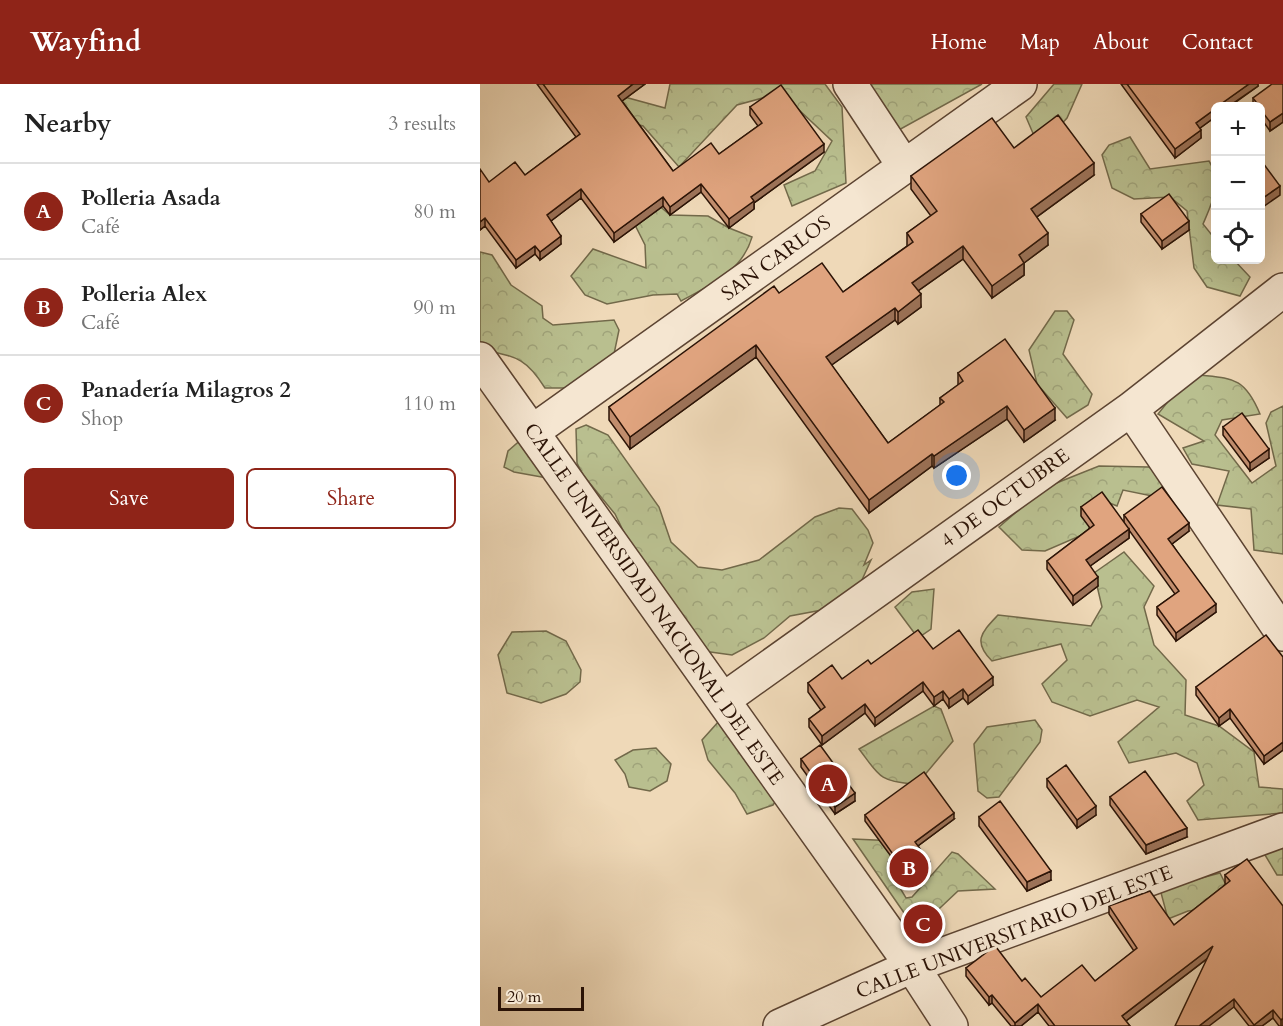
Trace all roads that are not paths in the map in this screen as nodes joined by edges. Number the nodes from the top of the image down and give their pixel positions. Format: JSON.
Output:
{"nodes":[{"id":1,"x":850,"y":84,"type":"edge"},
{"id":2,"x":1020,"y":84,"type":"edge"},
{"id":3,"x":904,"y":166,"type":"junction"},
{"id":4,"x":1283,"y":290,"type":"edge"},
{"id":5,"x":480,"y":359,"type":"edge"},
{"id":6,"x":1131,"y":409,"type":"junction"},
{"id":7,"x":532,"y":432,"type":"junction"},
{"id":8,"x":1283,"y":634,"type":"edge"},
{"id":9,"x":723,"y":700,"type":"junction"},
{"id":10,"x":1283,"y":830,"type":"edge"},
{"id":11,"x":912,"y":966,"type":"junction"},
{"id":12,"x":780,"y":1026,"type":"edge"},
{"id":13,"x":951,"y":1026,"type":"edge"}],
"edges":[{"from":1,"to":3,"type":"street"},
{"from":2,"to":3,"type":"street","name":"SAN CARLOS"},
{"from":3,"to":7,"type":"street","name":"SAN CARLOS"},
{"from":4,"to":6,"type":"street","name":"4 DE OCTUBRE"},
{"from":5,"to":7,"type":"street","name":"CALLE UNIVERSIDAD NACIONAL DEL ESTE"},
{"from":6,"to":8,"type":"street"},
{"from":6,"to":9,"type":"street","name":"4 DE OCTUBRE"},
{"from":7,"to":9,"type":"street","name":"CALLE UNIVERSIDAD NACIONAL DEL ESTE"},
{"from":9,"to":11,"type":"street","name":"CALLE UNIVERSIDAD NACIONAL DEL ESTE"},
{"from":10,"to":11,"type":"street","name":"CALLE UNIVERSITARIO DEL ESTE"},
{"from":11,"to":12,"type":"street","name":"CALLE UNIVERSITARIO DEL ESTE"},
{"from":11,"to":13,"type":"street","name":"CALLE UNIVERSIDAD NACIONAL DEL ESTE"}]}
